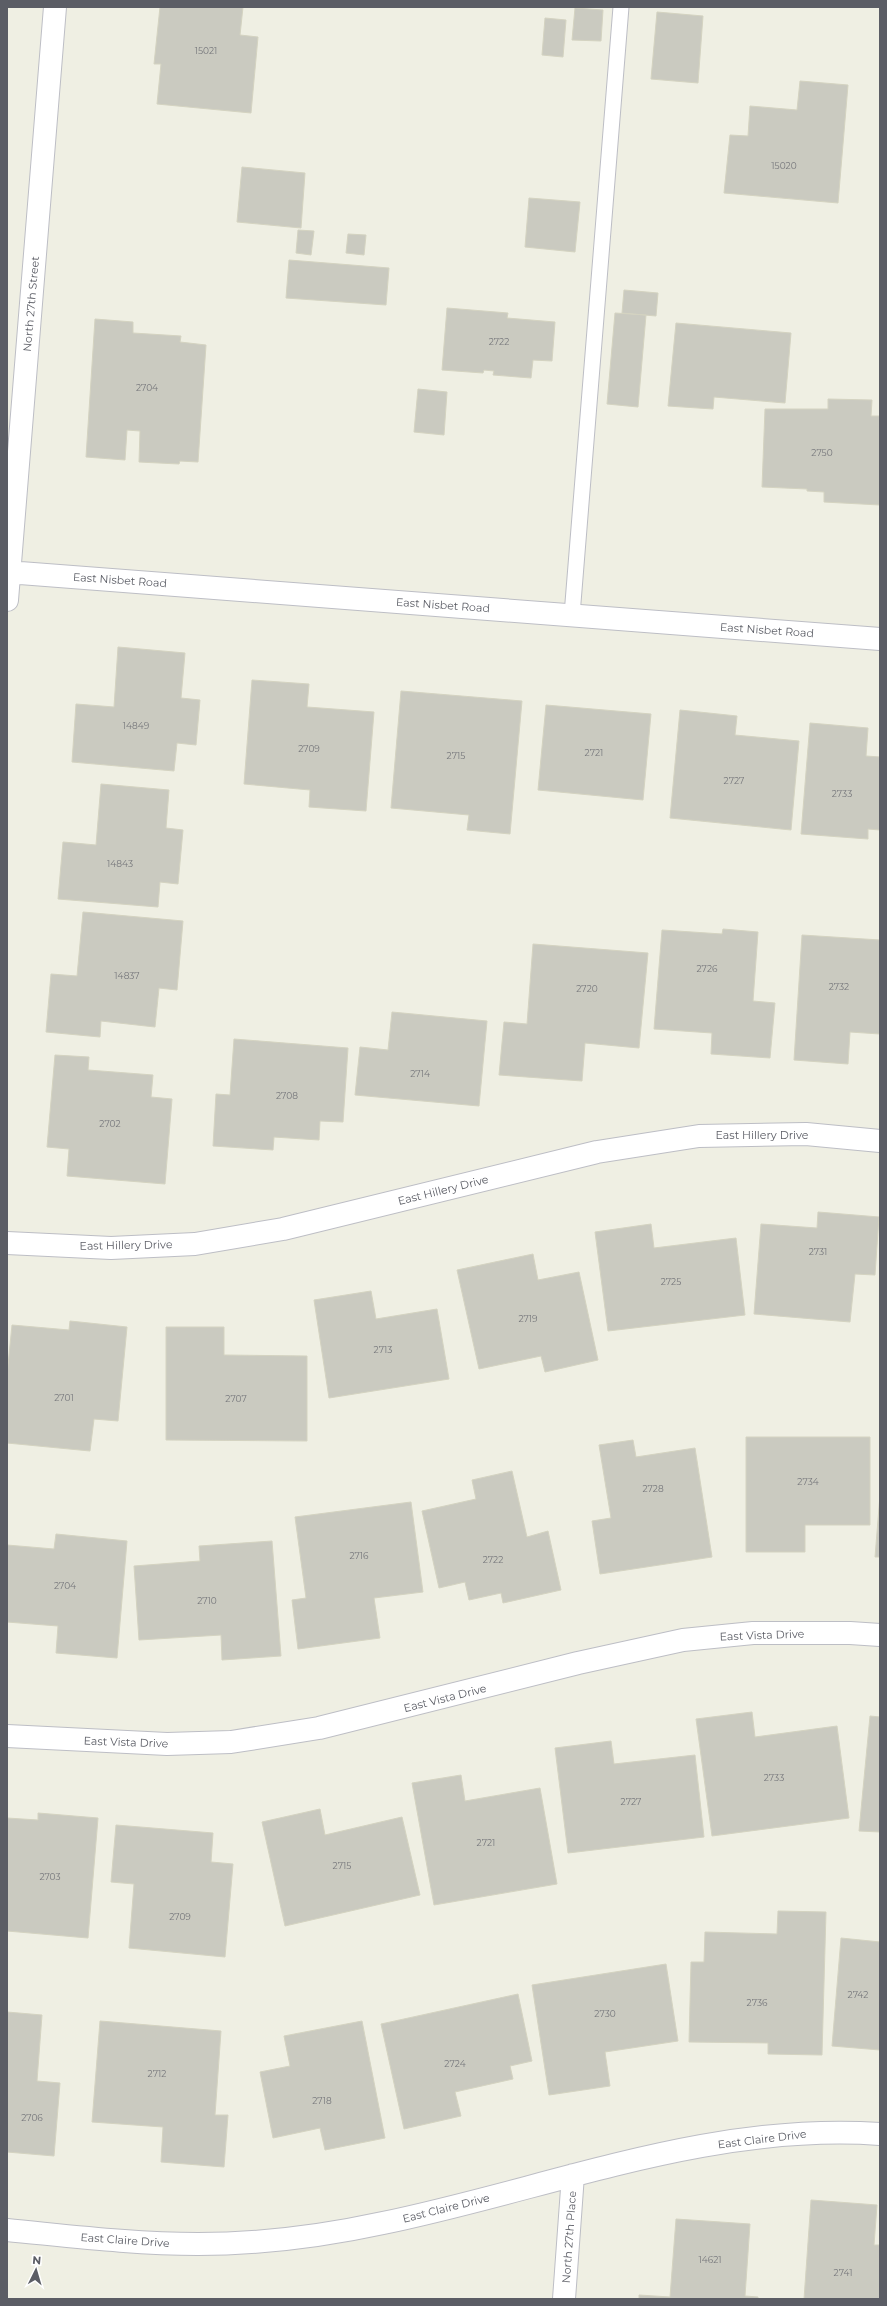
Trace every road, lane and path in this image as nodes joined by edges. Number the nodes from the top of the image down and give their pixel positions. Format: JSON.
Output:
{"nodes":[{"id":1,"x":55,"y":7,"type":"edge"},
{"id":2,"x":621,"y":7,"type":"edge"},
{"id":3,"x":8,"y":572,"type":"edge"},
{"id":4,"x":7,"y":600,"type":"edge"},
{"id":5,"x":572,"y":615,"type":"junction"},
{"id":6,"x":880,"y":639,"type":"edge"},
{"id":7,"x":880,"y":1141,"type":"edge"},
{"id":8,"x":7,"y":1243,"type":"edge"},
{"id":9,"x":880,"y":1635,"type":"edge"},
{"id":10,"x":7,"y":1736,"type":"edge"},
{"id":11,"x":880,"y":2134,"type":"edge"},
{"id":12,"x":574,"y":2175,"type":"junction"},
{"id":13,"x":7,"y":2230,"type":"edge"},
{"id":14,"x":564,"y":2299,"type":"edge"}],
"edges":[{"from":1,"to":3,"type":"street","name":"North 27th Street"},
{"from":2,"to":5,"type":"lane"},
{"from":3,"to":4,"type":"street","name":"North 27th Street"},
{"from":3,"to":5,"type":"street","name":"East Nisbet Road"},
{"from":5,"to":6,"type":"street","name":"East Nisbet Road"},
{"from":7,"to":8,"type":"street","name":"East Hillery Drive"},
{"from":9,"to":10,"type":"street","name":"East Vista Drive"},
{"from":11,"to":12,"type":"street","name":"East Claire Drive"},
{"from":12,"to":13,"type":"street","name":"East Claire Drive"},
{"from":12,"to":14,"type":"street","name":"North 27th Place"}]}
